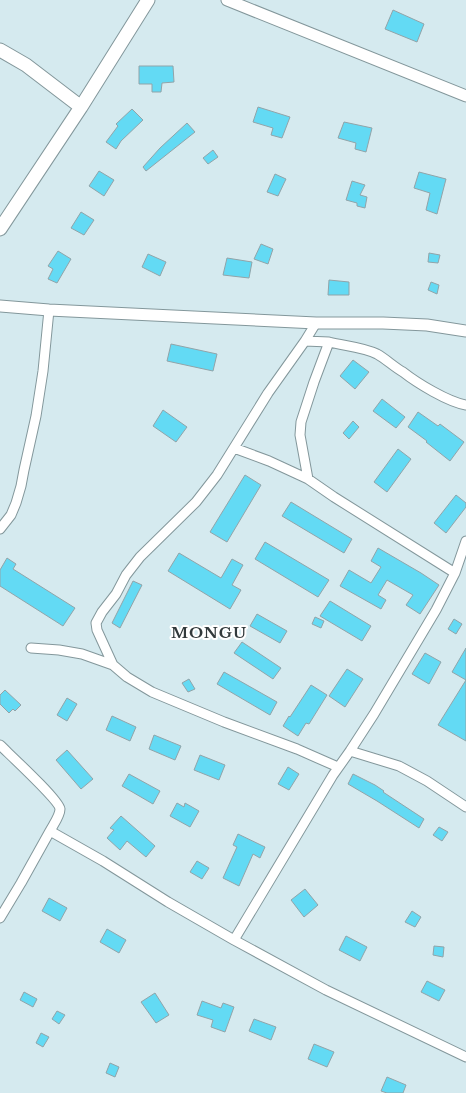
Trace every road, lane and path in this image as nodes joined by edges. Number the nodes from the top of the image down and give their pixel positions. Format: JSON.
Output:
{"nodes":[{"id":1,"x":148,"y":0,"type":"edge"},
{"id":2,"x":226,"y":0,"type":"edge"},
{"id":3,"x":0,"y":50,"type":"edge"},
{"id":4,"x":466,"y":96,"type":"edge"},
{"id":5,"x":81,"y":107,"type":"junction"},
{"id":6,"x":0,"y":229,"type":"edge"},
{"id":7,"x":0,"y":306,"type":"edge"},
{"id":8,"x":49,"y":310,"type":"junction"},
{"id":9,"x":316,"y":323,"type":"junction"},
{"id":10,"x":466,"y":331,"type":"edge"},
{"id":11,"x":305,"y":340,"type":"junction"},
{"id":12,"x":329,"y":342,"type":"junction"},
{"id":13,"x":466,"y":405,"type":"edge"},
{"id":14,"x":234,"y":448,"type":"junction"},
{"id":15,"x":308,"y":479,"type":"junction"},
{"id":16,"x":0,"y":529,"type":"edge"},
{"id":17,"x":466,"y":541,"type":"edge"},
{"id":18,"x":455,"y":573,"type":"junction"},
{"id":19,"x":30,"y":648,"type":"dead end"},
{"id":20,"x":113,"y":665,"type":"junction"},
{"id":21,"x":0,"y":745,"type":"edge"},
{"id":22,"x":350,"y":751,"type":"junction"},
{"id":23,"x":338,"y":767,"type":"junction"},
{"id":24,"x":466,"y":807,"type":"edge"},
{"id":25,"x":50,"y":831,"type":"junction"},
{"id":26,"x":0,"y":918,"type":"edge"},
{"id":27,"x":234,"y":940,"type":"junction"},
{"id":28,"x":466,"y":1057,"type":"edge"}],
"edges":[{"from":1,"to":5,"type":"main road"},
{"from":2,"to":4,"type":"street"},
{"from":3,"to":5,"type":"main road"},
{"from":5,"to":6,"type":"main road"},
{"from":7,"to":8,"type":"street"},
{"from":8,"to":9,"type":"street"},
{"from":8,"to":16,"type":"street"},
{"from":9,"to":10,"type":"street"},
{"from":9,"to":11,"type":"street"},
{"from":11,"to":12,"type":"street"},
{"from":11,"to":14,"type":"street"},
{"from":12,"to":13,"type":"street"},
{"from":12,"to":15,"type":"street"},
{"from":14,"to":15,"type":"street"},
{"from":14,"to":20,"type":"street"},
{"from":15,"to":18,"type":"street"},
{"from":17,"to":18,"type":"street"},
{"from":18,"to":22,"type":"street"},
{"from":19,"to":20,"type":"street"},
{"from":20,"to":23,"type":"street"},
{"from":21,"to":25,"type":"street"},
{"from":22,"to":23,"type":"street"},
{"from":22,"to":24,"type":"street"},
{"from":23,"to":27,"type":"street"},
{"from":25,"to":26,"type":"street"},
{"from":25,"to":27,"type":"street"},
{"from":27,"to":28,"type":"street"}]}
